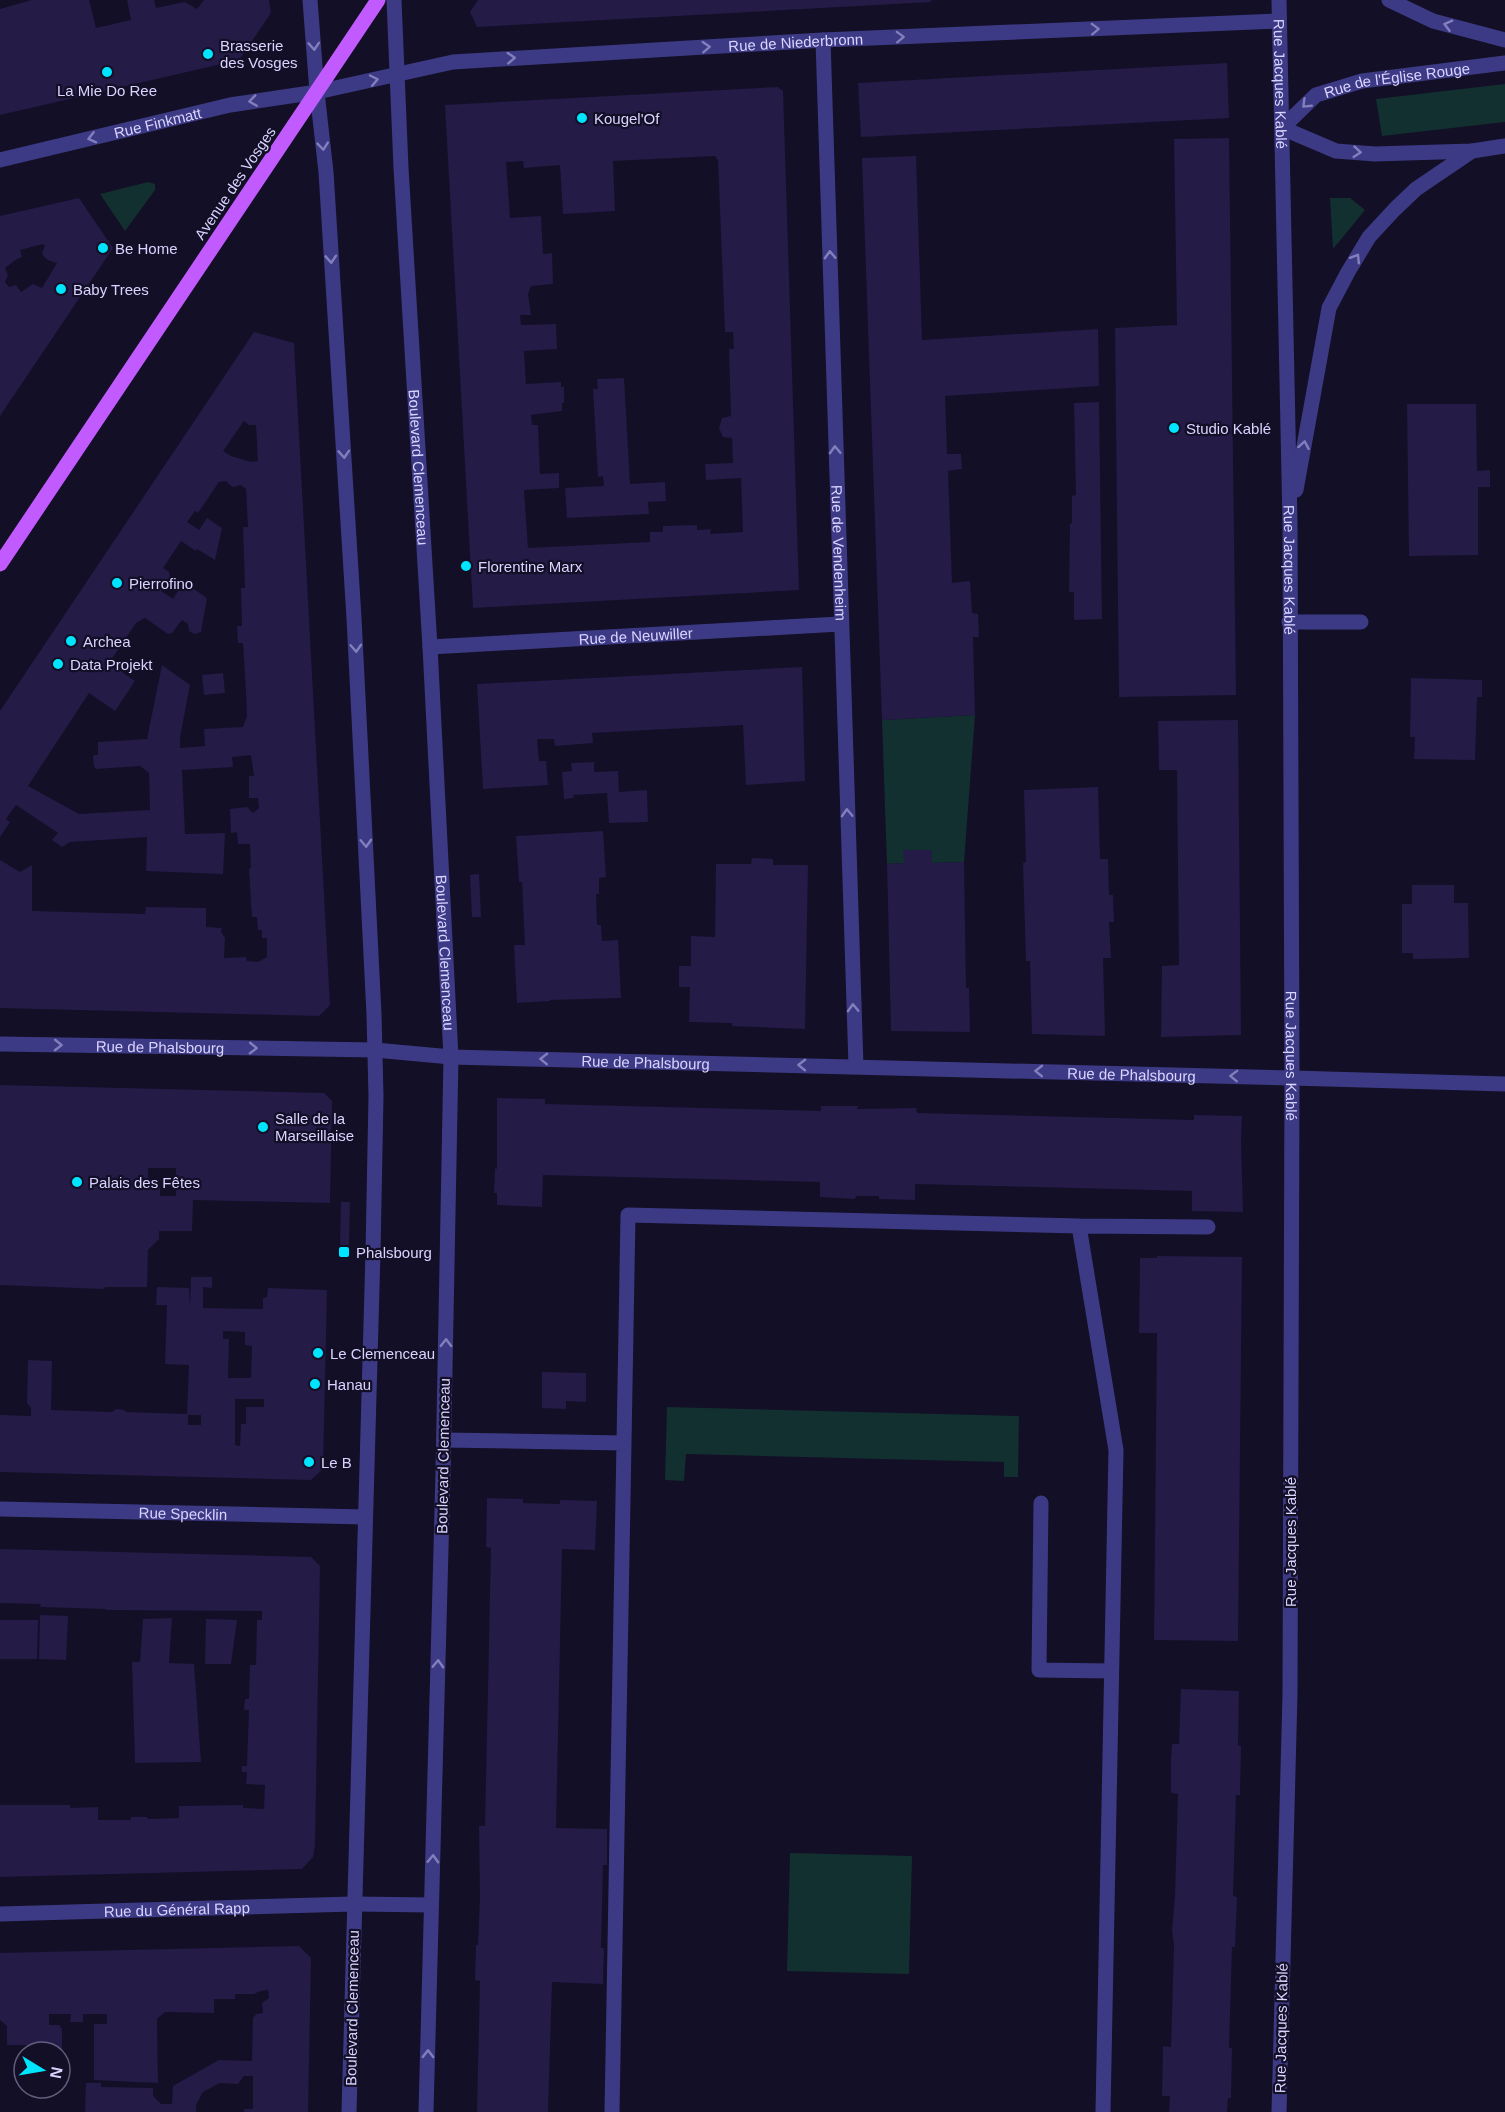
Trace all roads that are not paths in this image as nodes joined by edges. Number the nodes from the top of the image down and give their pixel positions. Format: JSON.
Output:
{"nodes":[{"id":1,"x":310,"y":0,"type":"edge"},
{"id":2,"x":378,"y":0,"type":"edge"},
{"id":3,"x":394,"y":0,"type":"edge"},
{"id":4,"x":1279,"y":0,"type":"edge"},
{"id":5,"x":1389,"y":0,"type":"edge"},
{"id":6,"x":1279,"y":21,"type":"junction"},
{"id":7,"x":823,"y":40,"type":"junction"},
{"id":8,"x":1505,"y":40,"type":"edge"},
{"id":9,"x":1505,"y":63,"type":"edge"},
{"id":10,"x":397,"y":75,"type":"junction"},
{"id":11,"x":317,"y":92,"type":"junction"},
{"id":12,"x":1282,"y":128,"type":"junction"},
{"id":13,"x":1505,"y":146,"type":"edge"},
{"id":14,"x":1472,"y":151,"type":"junction"},
{"id":15,"x":0,"y":160,"type":"edge"},
{"id":16,"x":1290,"y":523,"type":"junction"},
{"id":17,"x":0,"y":564,"type":"edge"},
{"id":18,"x":1289,"y":622,"type":"junction"},
{"id":19,"x":1361,"y":622,"type":"dead end"},
{"id":20,"x":840,"y":624,"type":"junction"},
{"id":21,"x":430,"y":647,"type":"junction"},
{"id":22,"x":0,"y":1044,"type":"edge"},
{"id":23,"x":375,"y":1050,"type":"junction"},
{"id":24,"x":451,"y":1057,"type":"junction"},
{"id":25,"x":855,"y":1066,"type":"junction"},
{"id":26,"x":1292,"y":1078,"type":"junction"},
{"id":27,"x":1505,"y":1084,"type":"edge"},
{"id":28,"x":1079,"y":1226,"type":"junction"},
{"id":29,"x":1208,"y":1227,"type":"dead end"},
{"id":30,"x":444,"y":1440,"type":"junction"},
{"id":31,"x":624,"y":1443,"type":"junction"},
{"id":32,"x":1041,"y":1503,"type":"dead end"},
{"id":33,"x":0,"y":1509,"type":"edge"},
{"id":34,"x":364,"y":1517,"type":"junction"},
{"id":35,"x":1112,"y":1671,"type":"junction"},
{"id":36,"x":354,"y":1904,"type":"junction"},
{"id":37,"x":431,"y":1905,"type":"junction"},
{"id":38,"x":0,"y":1914,"type":"edge"},
{"id":39,"x":349,"y":2112,"type":"edge"},
{"id":40,"x":426,"y":2112,"type":"edge"},
{"id":41,"x":612,"y":2112,"type":"edge"},
{"id":42,"x":1103,"y":2112,"type":"edge"},
{"id":43,"x":1279,"y":2112,"type":"edge"}],
"edges":[{"from":1,"to":11,"type":"street","name":"Boulevard Clemenceau","one_way":true},
{"from":2,"to":11,"type":"main road","name":"Avenue des Vosges"},
{"from":3,"to":10,"type":"street","name":"Boulevard Clemenceau"},
{"from":4,"to":6,"type":"street","name":"Rue Jacques Kablé"},
{"from":8,"to":5,"type":"street","one_way":true},
{"from":7,"to":6,"type":"street","name":"Rue de Niederbronn","one_way":true},
{"from":6,"to":12,"type":"street","name":"Rue Jacques Kablé"},
{"from":10,"to":7,"type":"street","name":"Rue de Niederbronn","one_way":true},
{"from":20,"to":7,"type":"street","name":"Rue de Vendenheim","one_way":true},
{"from":9,"to":12,"type":"street","name":"Rue de l'Église Rouge","one_way":true},
{"from":11,"to":10,"type":"street","name":"Rue de Niederbronn","one_way":true},
{"from":10,"to":21,"type":"street","name":"Boulevard Clemenceau"},
{"from":11,"to":15,"type":"street","name":"Rue Finkmatt","one_way":true},
{"from":11,"to":17,"type":"main road","name":"Avenue des Vosges"},
{"from":11,"to":23,"type":"street","name":"Boulevard Clemenceau","one_way":true},
{"from":12,"to":14,"type":"street","one_way":true},
{"from":12,"to":16,"type":"street","name":"Rue Jacques Kablé"},
{"from":13,"to":14,"type":"street"},
{"from":16,"to":14,"type":"street","one_way":true},
{"from":16,"to":18,"type":"street","name":"Rue Jacques Kablé"},
{"from":18,"to":19,"type":"street"},
{"from":18,"to":26,"type":"street","name":"Rue Jacques Kablé"},
{"from":20,"to":21,"type":"street","name":"Rue de Neuwiller"},
{"from":25,"to":20,"type":"street","name":"Rue de Vendenheim","one_way":true},
{"from":21,"to":24,"type":"street","name":"Boulevard Clemenceau"},
{"from":22,"to":23,"type":"street","name":"Rue de Phalsbourg","one_way":true},
{"from":23,"to":24,"type":"street","name":"Rue de Phalsbourg"},
{"from":23,"to":34,"type":"street","name":"Boulevard Clemenceau"},
{"from":25,"to":24,"type":"street","name":"Rue de Phalsbourg","one_way":true},
{"from":30,"to":24,"type":"street","name":"Boulevard Clemenceau","one_way":true},
{"from":26,"to":25,"type":"street","name":"Rue de Phalsbourg","one_way":true},
{"from":26,"to":27,"type":"street","name":"Rue de Phalsbourg"},
{"from":26,"to":43,"type":"street","name":"Rue Jacques Kablé"},
{"from":28,"to":29,"type":"street"},
{"from":28,"to":31,"type":"street"},
{"from":28,"to":35,"type":"street"},
{"from":30,"to":31,"type":"street"},
{"from":37,"to":30,"type":"street","name":"Boulevard Clemenceau","one_way":true},
{"from":31,"to":41,"type":"street"},
{"from":32,"to":35,"type":"street"},
{"from":33,"to":34,"type":"street","name":"Rue Specklin"},
{"from":34,"to":36,"type":"street","name":"Boulevard Clemenceau"},
{"from":35,"to":42,"type":"street"},
{"from":36,"to":37,"type":"street"},
{"from":36,"to":38,"type":"street","name":"Rue du Général Rapp"},
{"from":36,"to":39,"type":"street","name":"Boulevard Clemenceau"},
{"from":40,"to":37,"type":"street","name":"Boulevard Clemenceau","one_way":true}]}
